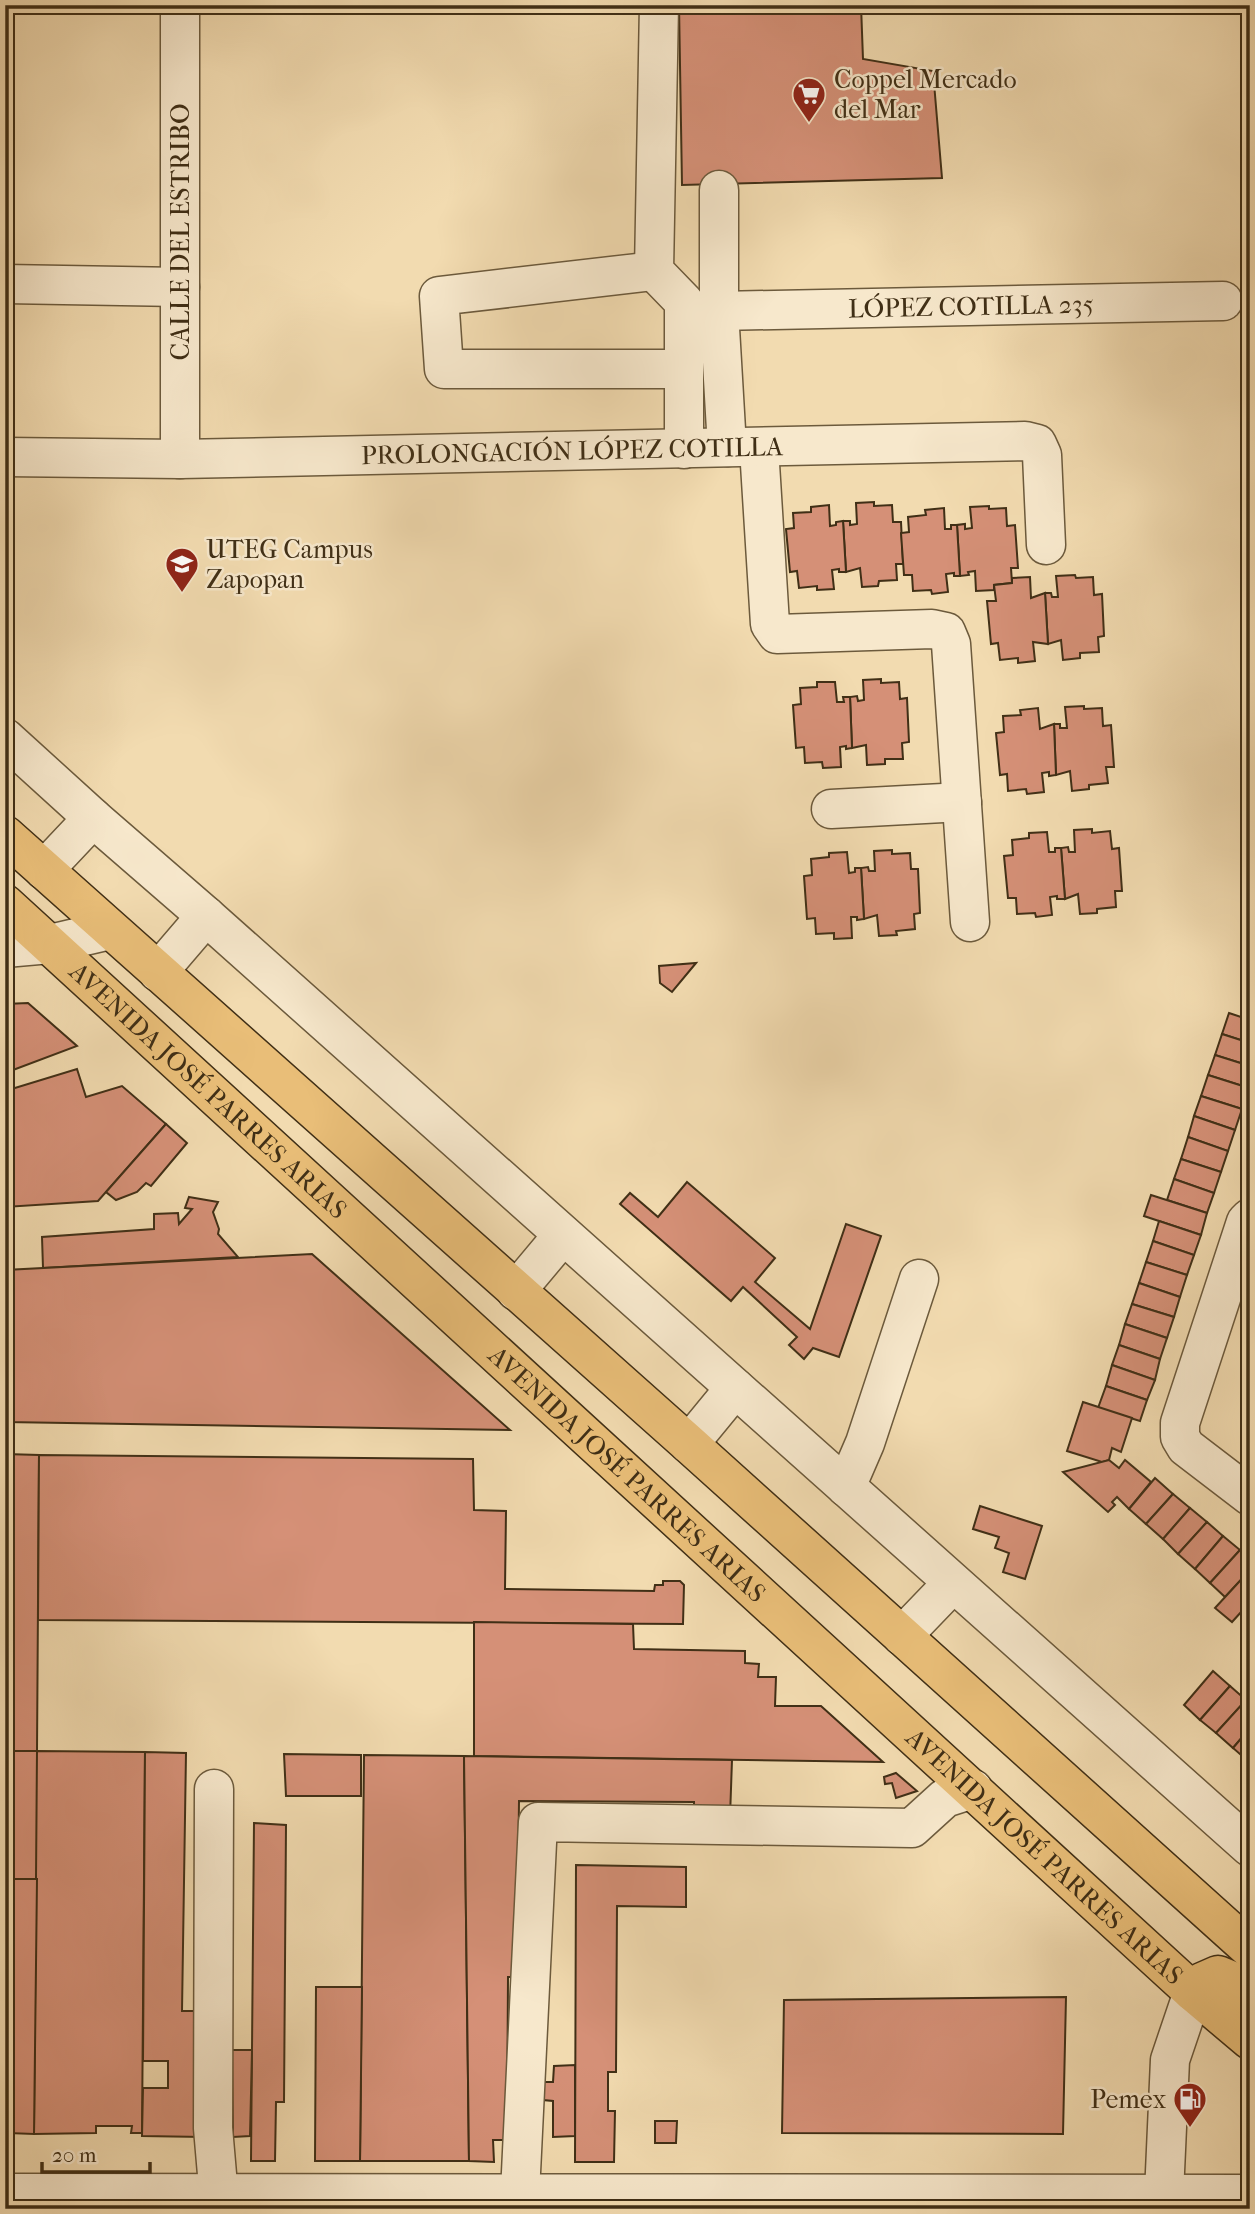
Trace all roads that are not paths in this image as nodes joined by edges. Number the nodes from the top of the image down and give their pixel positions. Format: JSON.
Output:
{"nodes":[{"id":1,"x":180,"y":5,"type":"edge"},
{"id":2,"x":659,"y":5,"type":"edge"},
{"id":3,"x":719,"y":190,"type":"dead end"},
{"id":4,"x":654,"y":271,"type":"junction"},
{"id":5,"x":5,"y":284,"type":"edge"},
{"id":6,"x":180,"y":287,"type":"junction"},
{"id":7,"x":1223,"y":301,"type":"dead end"},
{"id":8,"x":719,"y":311,"type":"junction"},
{"id":9,"x":682,"y":369,"type":"junction"},
{"id":10,"x":743,"y":448,"type":"junction"},
{"id":11,"x":684,"y":449,"type":"junction"},
{"id":12,"x":5,"y":457,"type":"edge"},
{"id":13,"x":180,"y":459,"type":"junction"},
{"id":14,"x":1046,"y":545,"type":"dead end"},
{"id":15,"x":5,"y":738,"type":"edge"},
{"id":16,"x":962,"y":802,"type":"junction"},
{"id":17,"x":831,"y":809,"type":"dead end"},
{"id":18,"x":93,"y":818,"type":"junction"},
{"id":19,"x":5,"y":835,"type":"edge"},
{"id":20,"x":44,"y":870,"type":"junction"},
{"id":21,"x":5,"y":904,"type":"edge"},
{"id":22,"x":206,"y":916,"type":"junction"},
{"id":23,"x":970,"y":922,"type":"dead end"},
{"id":24,"x":110,"y":930,"type":"junction"},
{"id":25,"x":50,"y":944,"type":"junction"},
{"id":26,"x":5,"y":948,"type":"edge"},
{"id":27,"x":158,"y":972,"type":"junction"},
{"id":28,"x":1250,"y":1218,"type":"edge"},
{"id":29,"x":563,"y":1235,"type":"junction"},
{"id":30,"x":919,"y":1279,"type":"dead end"},
{"id":31,"x":516,"y":1291,"type":"junction"},
{"id":32,"x":735,"y":1388,"type":"junction"},
{"id":33,"x":689,"y":1444,"type":"junction"},
{"id":34,"x":846,"y":1487,"type":"junction"},
{"id":35,"x":1250,"y":1496,"type":"edge"},
{"id":36,"x":953,"y":1583,"type":"junction"},
{"id":37,"x":902,"y":1636,"type":"junction"},
{"id":38,"x":214,"y":1789,"type":"dead end"},
{"id":39,"x":973,"y":1789,"type":"junction"},
{"id":40,"x":1250,"y":1847,"type":"edge"},
{"id":41,"x":1250,"y":1949,"type":"edge"},
{"id":42,"x":1193,"y":1992,"type":"junction"},
{"id":43,"x":1250,"y":1997,"type":"edge"},
{"id":44,"x":1250,"y":2040,"type":"edge"},
{"id":45,"x":5,"y":2193,"type":"edge"},
{"id":46,"x":520,"y":2193,"type":"junction"},
{"id":47,"x":1164,"y":2194,"type":"junction"},
{"id":48,"x":1250,"y":2194,"type":"edge"},
{"id":49,"x":219,"y":2201,"type":"edge"},
{"id":50,"x":634,"y":2201,"type":"edge"}],
"edges":[{"from":1,"to":6,"type":"street","name":"CALLE DEL ESTRIBO"},
{"from":2,"to":4,"type":"street"},
{"from":3,"to":8,"type":"street"},
{"from":4,"to":9,"type":"street"},
{"from":4,"to":9,"type":"street"},
{"from":5,"to":6,"type":"street"},
{"from":6,"to":13,"type":"street","name":"CALLE DEL ESTRIBO"},
{"from":7,"to":8,"type":"street","name":"LÓPEZ COTILLA 235"},
{"from":8,"to":10,"type":"street"},
{"from":9,"to":11,"type":"street"},
{"from":10,"to":11,"type":"street","name":"PROLONGACIÓN LÓPEZ COTILLA"},
{"from":10,"to":14,"type":"street","name":"PROLONGACIÓN LÓPEZ COTILLA"},
{"from":10,"to":16,"type":"street"},
{"from":11,"to":13,"type":"street","name":"PROLONGACIÓN LÓPEZ COTILLA"},
{"from":12,"to":13,"type":"street","name":"PROLONGACIÓN LÓPEZ COTILLA"},
{"from":15,"to":18,"type":"street"},
{"from":16,"to":17,"type":"street"},
{"from":16,"to":23,"type":"street"},
{"from":18,"to":20,"type":"street"},
{"from":18,"to":22,"type":"street"},
{"from":19,"to":20,"type":"main road","name":"AVENIDA JOSÉ PARRES ARIAS"},
{"from":20,"to":24,"type":"main road","name":"AVENIDA JOSÉ PARRES ARIAS"},
{"from":21,"to":25,"type":"main road","name":"AVENIDA JOSÉ PARRES ARIAS"},
{"from":22,"to":27,"type":"street"},
{"from":22,"to":29,"type":"street"},
{"from":24,"to":25,"type":"street"},
{"from":24,"to":27,"type":"main road","name":"AVENIDA JOSÉ PARRES ARIAS"},
{"from":25,"to":26,"type":"street"},
{"from":25,"to":39,"type":"main road","name":"AVENIDA JOSÉ PARRES ARIAS"},
{"from":27,"to":31,"type":"main road","name":"AVENIDA JOSÉ PARRES ARIAS"},
{"from":28,"to":35,"type":"street"},
{"from":29,"to":31,"type":"street"},
{"from":29,"to":32,"type":"street"},
{"from":30,"to":34,"type":"street"},
{"from":31,"to":33,"type":"main road","name":"AVENIDA JOSÉ PARRES ARIAS"},
{"from":32,"to":33,"type":"street"},
{"from":32,"to":34,"type":"street"},
{"from":33,"to":37,"type":"main road","name":"AVENIDA JOSÉ PARRES ARIAS"},
{"from":34,"to":36,"type":"street"},
{"from":36,"to":37,"type":"street"},
{"from":36,"to":40,"type":"street"},
{"from":37,"to":41,"type":"main road","name":"AVENIDA JOSÉ PARRES ARIAS"},
{"from":38,"to":49,"type":"street"},
{"from":39,"to":42,"type":"main road","name":"AVENIDA JOSÉ PARRES ARIAS"},
{"from":39,"to":46,"type":"street"},
{"from":42,"to":43,"type":"main road"},
{"from":42,"to":44,"type":"main road","name":"AVENIDA JOSÉ PARRES ARIAS"},
{"from":42,"to":47,"type":"street"},
{"from":45,"to":49,"type":"street"},
{"from":46,"to":49,"type":"street"},
{"from":46,"to":50,"type":"street"},
{"from":47,"to":48,"type":"street"},
{"from":47,"to":50,"type":"street"}]}
